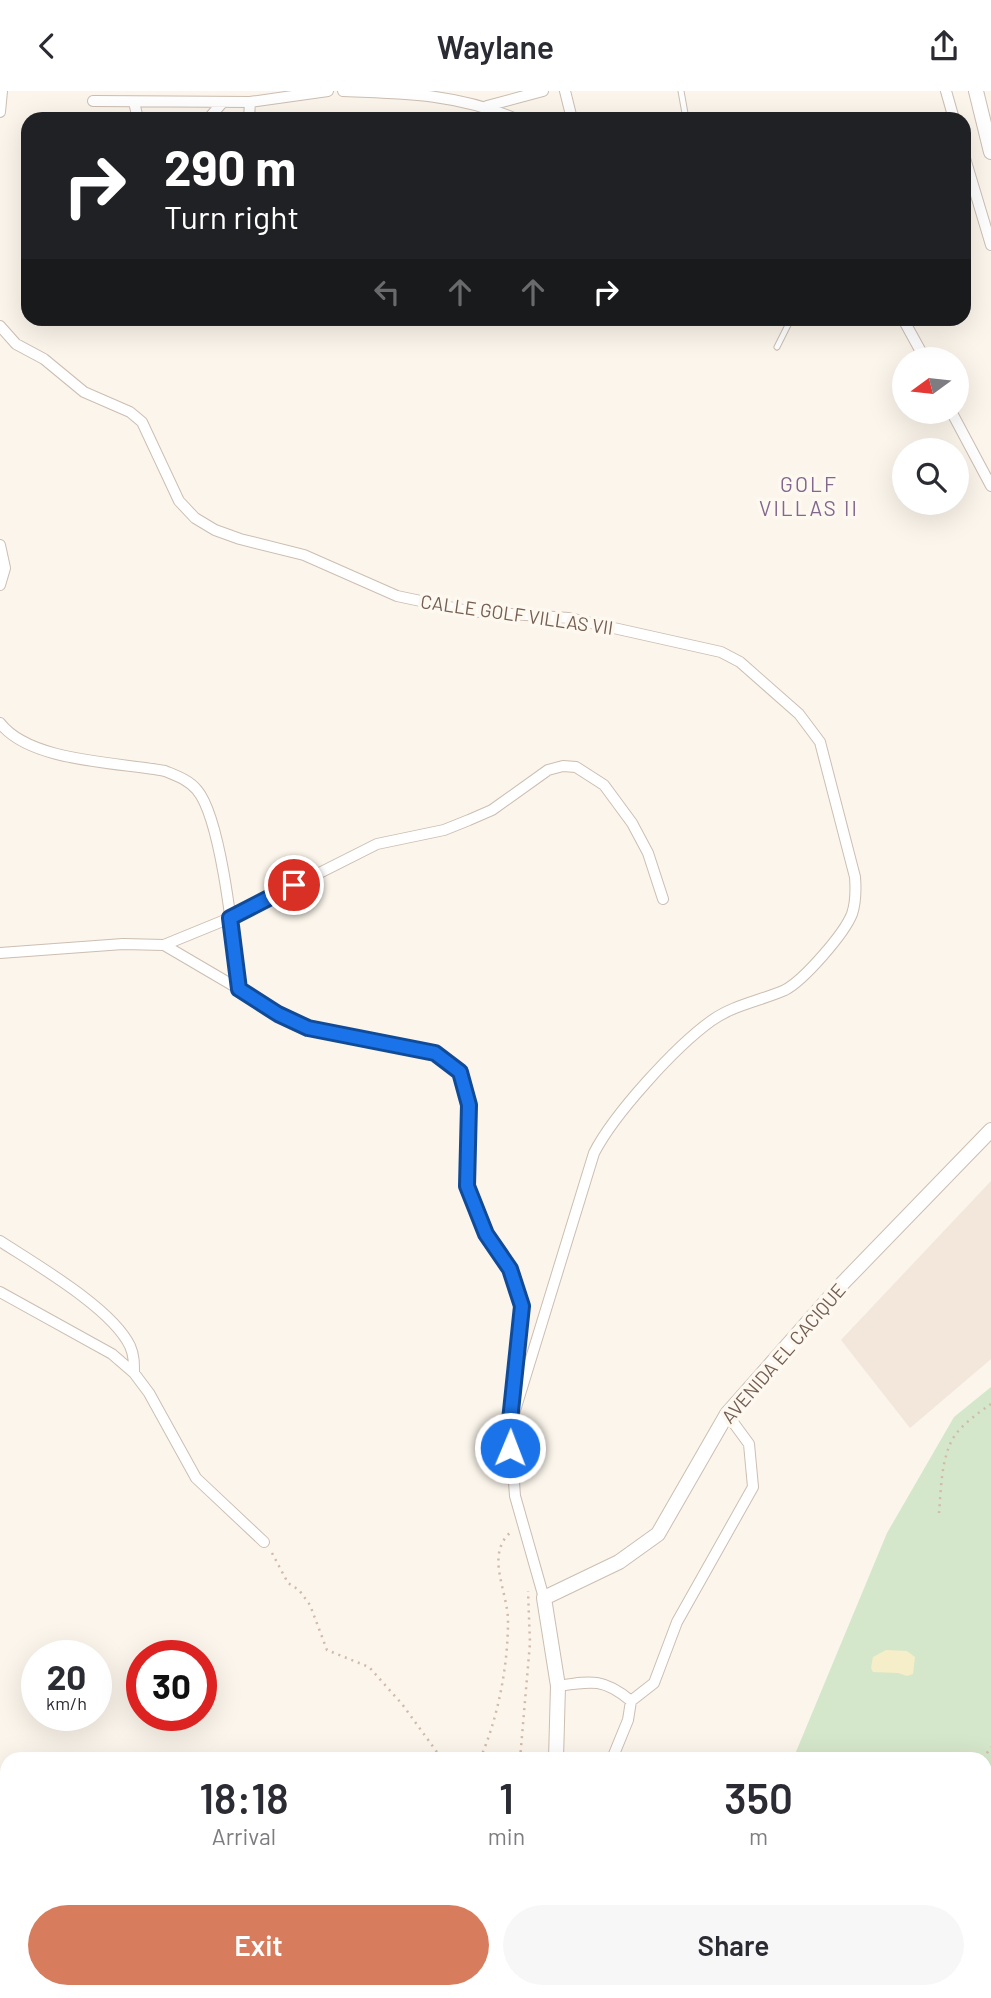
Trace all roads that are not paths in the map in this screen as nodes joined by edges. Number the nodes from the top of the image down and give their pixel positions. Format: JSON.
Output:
{"nodes":[{"id":1,"x":2,"y":91,"type":"edge"},
{"id":2,"x":328,"y":91,"type":"edge"},
{"id":3,"x":343,"y":91,"type":"edge"},
{"id":4,"x":544,"y":91,"type":"edge"},
{"id":5,"x":565,"y":91,"type":"edge"},
{"id":6,"x":681,"y":91,"type":"edge"},
{"id":7,"x":946,"y":91,"type":"edge"},
{"id":8,"x":976,"y":91,"type":"edge"},
{"id":9,"x":93,"y":101,"type":"dead end"},
{"id":10,"x":134,"y":102,"type":"junction"},
{"id":11,"x":223,"y":102,"type":"junction"},
{"id":12,"x":250,"y":102,"type":"junction"},
{"id":13,"x":487,"y":106,"type":"junction"},
{"id":14,"x":0,"y":112,"type":"edge"},
{"id":15,"x":136,"y":112,"type":"edge"},
{"id":16,"x":214,"y":112,"type":"edge"},
{"id":17,"x":249,"y":112,"type":"edge"},
{"id":18,"x":500,"y":112,"type":"edge"},
{"id":19,"x":570,"y":112,"type":"edge"},
{"id":20,"x":686,"y":112,"type":"edge"},
{"id":21,"x":952,"y":112,"type":"edge"},
{"id":22,"x":991,"y":152,"type":"edge"},
{"id":23,"x":971,"y":178,"type":"edge"},
{"id":24,"x":991,"y":245,"type":"edge"},
{"id":25,"x":0,"y":326,"type":"edge"},
{"id":26,"x":788,"y":326,"type":"edge"},
{"id":27,"x":907,"y":326,"type":"edge"},
{"id":28,"x":777,"y":347,"type":"dead end"},
{"id":29,"x":918,"y":347,"type":"edge"},
{"id":30,"x":958,"y":424,"type":"edge"},
{"id":31,"x":991,"y":486,"type":"edge"},
{"id":32,"x":0,"y":545,"type":"edge"},
{"id":33,"x":0,"y":585,"type":"edge"},
{"id":34,"x":0,"y":723,"type":"edge"},
{"id":35,"x":663,"y":899,"type":"dead end"},
{"id":36,"x":230,"y":918,"type":"junction"},
{"id":37,"x":164,"y":945,"type":"junction"},
{"id":38,"x":0,"y":953,"type":"edge"},
{"id":39,"x":239,"y":989,"type":"junction"},
{"id":40,"x":991,"y":1130,"type":"edge"},
{"id":41,"x":0,"y":1241,"type":"edge"},
{"id":42,"x":0,"y":1292,"type":"edge"},
{"id":43,"x":134,"y":1373,"type":"junction"},
{"id":44,"x":727,"y":1414,"type":"junction"},
{"id":45,"x":509,"y":1430,"type":"junction"},
{"id":46,"x":264,"y":1542,"type":"road end"},
{"id":47,"x":544,"y":1598,"type":"junction"},
{"id":48,"x":558,"y":1686,"type":"junction"},
{"id":49,"x":631,"y":1701,"type":"junction"},
{"id":50,"x":556,"y":1752,"type":"edge"},
{"id":51,"x":615,"y":1752,"type":"edge"}],
"edges":[{"from":1,"to":14,"type":"street"},
{"from":2,"to":12,"type":"street"},
{"from":3,"to":13,"type":"street"},
{"from":4,"to":13,"type":"street"},
{"from":5,"to":19,"type":"street"},
{"from":6,"to":20,"type":"lane"},
{"from":7,"to":21,"type":"street"},
{"from":8,"to":22,"type":"street"},
{"from":9,"to":10,"type":"street"},
{"from":10,"to":11,"type":"street"},
{"from":10,"to":15,"type":"street"},
{"from":11,"to":12,"type":"street"},
{"from":11,"to":16,"type":"street"},
{"from":12,"to":17,"type":"street"},
{"from":13,"to":18,"type":"street"},
{"from":23,"to":24,"type":"street"},
{"from":25,"to":45,"type":"street","name":"CALLE GOLF VILLAS VII"},
{"from":26,"to":28,"type":"lane"},
{"from":27,"to":29,"type":"street"},
{"from":30,"to":31,"type":"street"},
{"from":32,"to":33,"type":"street"},
{"from":34,"to":36,"type":"street"},
{"from":35,"to":36,"type":"street"},
{"from":36,"to":37,"type":"street"},
{"from":36,"to":39,"type":"street"},
{"from":37,"to":38,"type":"street"},
{"from":37,"to":39,"type":"street"},
{"from":39,"to":45,"type":"street"},
{"from":40,"to":44,"type":"street","name":"AVENIDA EL CACIQUE"},
{"from":41,"to":43,"type":"street"},
{"from":42,"to":43,"type":"street"},
{"from":43,"to":46,"type":"street"},
{"from":44,"to":47,"type":"street","name":"AVENIDA EL CACIQUE"},
{"from":44,"to":49,"type":"street"},
{"from":45,"to":47,"type":"street"},
{"from":47,"to":48,"type":"street"},
{"from":48,"to":49,"type":"street"},
{"from":48,"to":50,"type":"street"},
{"from":49,"to":51,"type":"street"}]}
